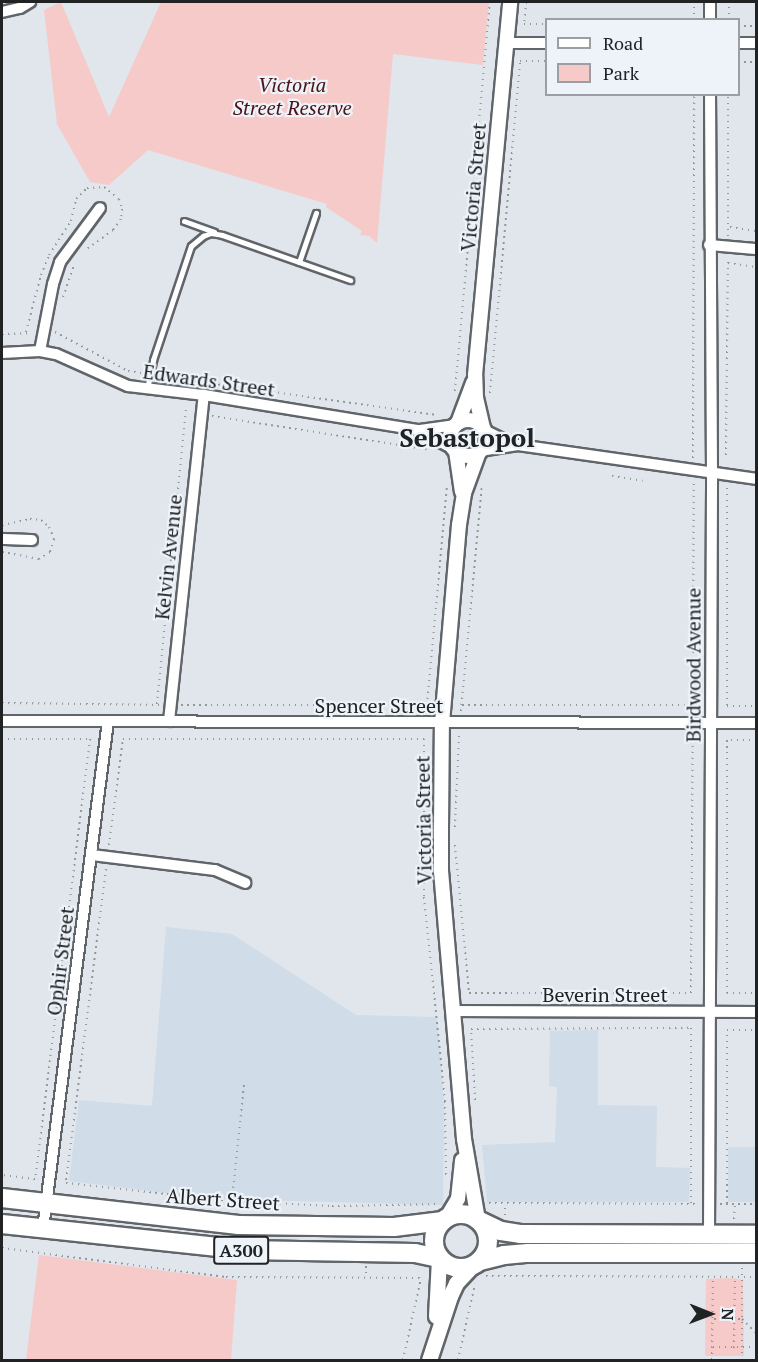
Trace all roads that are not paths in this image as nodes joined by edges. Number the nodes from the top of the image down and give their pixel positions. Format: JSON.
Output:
{"nodes":[{"id":1,"x":30,"y":2,"type":"edge"},
{"id":2,"x":510,"y":2,"type":"edge"},
{"id":3,"x":710,"y":2,"type":"edge"},
{"id":4,"x":2,"y":12,"type":"edge"},
{"id":5,"x":710,"y":18,"type":"edge"},
{"id":6,"x":506,"y":43,"type":"junction"},
{"id":7,"x":545,"y":43,"type":"edge"},
{"id":8,"x":740,"y":43,"type":"edge"},
{"id":9,"x":756,"y":43,"type":"edge"},
{"id":10,"x":710,"y":96,"type":"edge"},
{"id":11,"x":100,"y":208,"type":"dead end"},
{"id":12,"x":316,"y":213,"type":"dead end"},
{"id":13,"x":184,"y":221,"type":"dead end"},
{"id":14,"x":222,"y":235,"type":"junction"},
{"id":15,"x":709,"y":245,"type":"junction"},
{"id":16,"x":756,"y":249,"type":"edge"},
{"id":17,"x":299,"y":262,"type":"junction"},
{"id":18,"x":350,"y":280,"type":"dead end"},
{"id":19,"x":40,"y":351,"type":"junction"},
{"id":20,"x":2,"y":353,"type":"edge"},
{"id":21,"x":475,"y":375,"type":"junction"},
{"id":22,"x":147,"y":389,"type":"junction"},
{"id":23,"x":204,"y":395,"type":"junction"},
{"id":24,"x":457,"y":424,"type":"junction"},
{"id":25,"x":483,"y":429,"type":"junction"},
{"id":26,"x":417,"y":430,"type":"junction"},
{"id":27,"x":518,"y":445,"type":"junction"},
{"id":28,"x":455,"y":450,"type":"junction"},
{"id":29,"x":479,"y":452,"type":"junction"},
{"id":30,"x":712,"y":472,"type":"junction"},
{"id":31,"x":756,"y":479,"type":"edge"},
{"id":32,"x":462,"y":500,"type":"junction"},
{"id":33,"x":2,"y":539,"type":"edge"},
{"id":34,"x":32,"y":540,"type":"dead end"},
{"id":35,"x":2,"y":721,"type":"edge"},
{"id":36,"x":108,"y":721,"type":"junction"},
{"id":37,"x":169,"y":721,"type":"junction"},
{"id":38,"x":442,"y":723,"type":"junction"},
{"id":39,"x":710,"y":723,"type":"junction"},
{"id":40,"x":756,"y":723,"type":"edge"},
{"id":41,"x":92,"y":855,"type":"junction"},
{"id":42,"x":245,"y":883,"type":"dead end"},
{"id":43,"x":453,"y":1011,"type":"junction"},
{"id":44,"x":709,"y":1012,"type":"junction"},
{"id":45,"x":756,"y":1012,"type":"edge"},
{"id":46,"x":464,"y":1139,"type":"junction"},
{"id":47,"x":2,"y":1198,"type":"edge"},
{"id":48,"x":47,"y":1204,"type":"junction"},
{"id":49,"x":449,"y":1214,"type":"junction"},
{"id":50,"x":478,"y":1220,"type":"junction"},
{"id":51,"x":2,"y":1224,"type":"edge"},
{"id":52,"x":43,"y":1229,"type":"junction"},
{"id":53,"x":756,"y":1234,"type":"edge"},
{"id":54,"x":709,"y":1235,"type":"junction"},
{"id":55,"x":756,"y":1253,"type":"edge"},
{"id":56,"x":439,"y":1258,"type":"junction"},
{"id":57,"x":475,"y":1271,"type":"junction"},
{"id":58,"x":431,"y":1353,"type":"edge"}],
"edges":[{"from":1,"to":4,"type":"street"},
{"from":2,"to":6,"type":"street","name":"Victoria Street"},
{"from":3,"to":5,"type":"street"},
{"from":6,"to":7,"type":"street"},
{"from":6,"to":21,"type":"street","name":"Victoria Street"},
{"from":8,"to":9,"type":"street"},
{"from":10,"to":15,"type":"street","name":"Birdwood Avenue"},
{"from":11,"to":19,"type":"street"},
{"from":12,"to":17,"type":"lane"},
{"from":13,"to":14,"type":"lane"},
{"from":14,"to":17,"type":"lane"},
{"from":14,"to":22,"type":"lane"},
{"from":15,"to":16,"type":"street"},
{"from":15,"to":30,"type":"street","name":"Birdwood Avenue"},
{"from":17,"to":18,"type":"lane"},
{"from":19,"to":20,"type":"street","name":"Edwards Street"},
{"from":19,"to":22,"type":"street","name":"Edwards Street"},
{"from":21,"to":24,"type":"street","name":"Victoria Street"},
{"from":21,"to":25,"type":"street","name":"Victoria Street"},
{"from":22,"to":23,"type":"street","name":"Edwards Street"},
{"from":23,"to":26,"type":"street","name":"Edwards Street"},
{"from":23,"to":37,"type":"street","name":"Kelvin Avenue"},
{"from":24,"to":25,"type":"street"},
{"from":24,"to":26,"type":"street","name":"Edwards Street"},
{"from":24,"to":28,"type":"street"},
{"from":25,"to":27,"type":"street"},
{"from":25,"to":29,"type":"street"},
{"from":26,"to":28,"type":"street","name":"Edwards Street"},
{"from":27,"to":29,"type":"street"},
{"from":27,"to":30,"type":"street"},
{"from":28,"to":29,"type":"street"},
{"from":28,"to":32,"type":"street","name":"Victoria Street"},
{"from":29,"to":32,"type":"street","name":"Victoria Street"},
{"from":30,"to":31,"type":"street"},
{"from":30,"to":39,"type":"street","name":"Birdwood Avenue"},
{"from":32,"to":38,"type":"street","name":"Victoria Street"},
{"from":33,"to":34,"type":"street"},
{"from":35,"to":36,"type":"street","name":"Spencer Street"},
{"from":36,"to":37,"type":"street","name":"Spencer Street"},
{"from":36,"to":41,"type":"street","name":"Ophir Street"},
{"from":37,"to":38,"type":"street","name":"Spencer Street"},
{"from":38,"to":39,"type":"street","name":"Spencer Street"},
{"from":38,"to":43,"type":"street","name":"Victoria Street"},
{"from":39,"to":40,"type":"street","name":"Spencer Street"},
{"from":39,"to":44,"type":"street","name":"Birdwood Avenue"},
{"from":41,"to":42,"type":"street"},
{"from":41,"to":48,"type":"street","name":"Ophir Street"},
{"from":43,"to":44,"type":"street","name":"Beverin Street"},
{"from":43,"to":46,"type":"street","name":"Victoria Street"},
{"from":44,"to":45,"type":"street","name":"Beverin Street"},
{"from":44,"to":54,"type":"street","name":"Birdwood Avenue"},
{"from":46,"to":49,"type":"street","name":"Victoria Street"},
{"from":46,"to":50,"type":"street","name":"Victoria Street"},
{"from":47,"to":48,"type":"highway","name":"Albert Street","number":"A300"},
{"from":48,"to":49,"type":"highway","name":"Albert Street","number":"A300"},
{"from":48,"to":52,"type":"street","name":"Ophir Street"},
{"from":49,"to":50,"type":"highway"},
{"from":49,"to":56,"type":"highway"},
{"from":50,"to":54,"type":"highway"},
{"from":50,"to":57,"type":"highway"},
{"from":51,"to":52,"type":"highway","number":"A300"},
{"from":52,"to":56,"type":"highway","number":"A300"},
{"from":53,"to":54,"type":"highway"},
{"from":55,"to":57,"type":"highway"},
{"from":56,"to":57,"type":"highway"},
{"from":56,"to":58,"type":"main road"},
{"from":57,"to":58,"type":"main road"}]}
